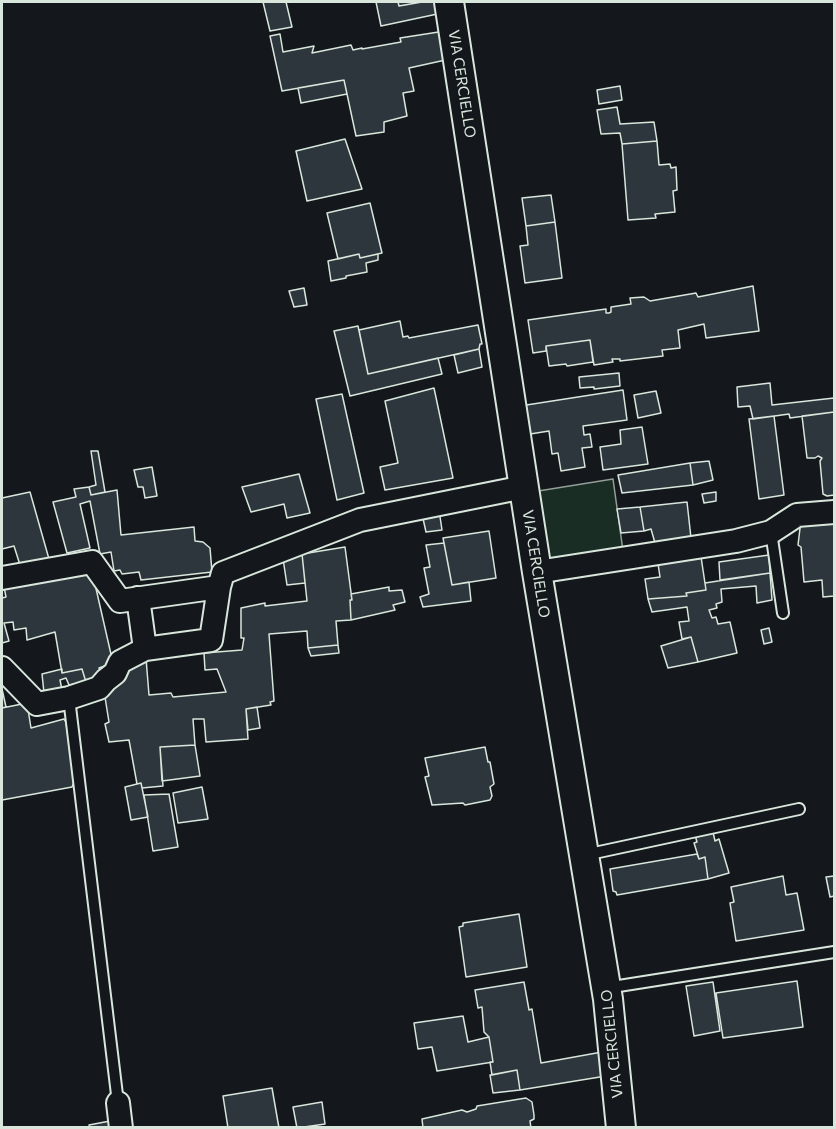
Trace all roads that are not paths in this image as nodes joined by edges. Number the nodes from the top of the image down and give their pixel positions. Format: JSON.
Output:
{"nodes":[{"id":1,"x":449,"y":2,"type":"edge"},
{"id":2,"x":524,"y":487,"type":"junction"},
{"id":3,"x":834,"y":512,"type":"edge"},
{"id":4,"x":771,"y":532,"type":"junction"},
{"id":5,"x":537,"y":572,"type":"junction"},
{"id":6,"x":2,"y":578,"type":"edge"},
{"id":7,"x":219,"y":587,"type":"junction"},
{"id":8,"x":138,"y":598,"type":"junction"},
{"id":9,"x":783,"y":614,"type":"dead end"},
{"id":10,"x":145,"y":649,"type":"junction"},
{"id":11,"x":2,"y":668,"type":"edge"},
{"id":12,"x":69,"y":698,"type":"junction"},
{"id":13,"x":799,"y":809,"type":"dead end"},
{"id":14,"x":585,"y":855,"type":"junction"},
{"id":15,"x":834,"y":952,"type":"edge"},
{"id":16,"x":606,"y":988,"type":"junction"},
{"id":17,"x":118,"y":1103,"type":"joint"},
{"id":18,"x":121,"y":1128,"type":"edge"},
{"id":19,"x":621,"y":1128,"type":"edge"}],
"edges":[{"from":1,"to":2,"type":"street","name":"VIA CERCIELLO"},
{"from":2,"to":5,"type":"street","name":"VIA CERCIELLO"},
{"from":2,"to":7,"type":"street"},
{"from":3,"to":4,"type":"street"},
{"from":4,"to":5,"type":"street"},
{"from":4,"to":9,"type":"lane"},
{"from":5,"to":14,"type":"street","name":"VIA CERCIELLO"},
{"from":6,"to":8,"type":"street"},
{"from":7,"to":8,"type":"street"},
{"from":7,"to":10,"type":"street"},
{"from":8,"to":10,"type":"street"},
{"from":10,"to":12,"type":"street"},
{"from":11,"to":12,"type":"street"},
{"from":12,"to":17,"type":"lane"},
{"from":13,"to":14,"type":"lane"},
{"from":14,"to":16,"type":"street","name":"VIA CERCIELLO"},
{"from":15,"to":16,"type":"lane"},
{"from":16,"to":19,"type":"street","name":"VIA CERCIELLO"},
{"from":17,"to":18,"type":"street"}]}
